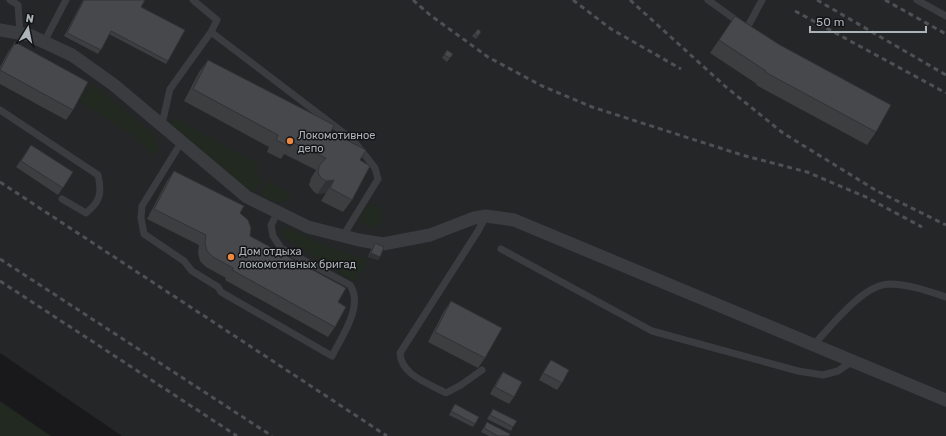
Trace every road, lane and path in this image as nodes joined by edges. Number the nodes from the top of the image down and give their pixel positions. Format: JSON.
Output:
{"nodes":[{"id":1,"x":10,"y":0,"type":"edge"},
{"id":2,"x":66,"y":0,"type":"edge"},
{"id":3,"x":193,"y":0,"type":"edge"},
{"id":4,"x":708,"y":0,"type":"edge"},
{"id":5,"x":762,"y":0,"type":"edge"},
{"id":6,"x":917,"y":0,"type":"edge"},
{"id":7,"x":946,"y":16,"type":"edge"},
{"id":8,"x":0,"y":30,"type":"edge"},
{"id":9,"x":211,"y":32,"type":"junction"},
{"id":10,"x":20,"y":33,"type":"junction"},
{"id":11,"x":44,"y":42,"type":"junction"},
{"id":12,"x":0,"y":110,"type":"edge"},
{"id":13,"x":162,"y":124,"type":"junction"},
{"id":14,"x":182,"y":141,"type":"junction"},
{"id":15,"x":62,"y":199,"type":"dead end"},
{"id":16,"x":278,"y":212,"type":"junction"},
{"id":17,"x":486,"y":216,"type":"junction"},
{"id":18,"x":343,"y":236,"type":"junction"},
{"id":19,"x":501,"y":249,"type":"dead end"},
{"id":20,"x":946,"y":297,"type":"edge"},
{"id":21,"x":814,"y":344,"type":"junction"},
{"id":22,"x":851,"y":362,"type":"junction"},
{"id":23,"x":482,"y":370,"type":"dead end"},
{"id":24,"x":946,"y":400,"type":"edge"}],
"edges":[{"from":1,"to":10,"type":"lane"},
{"from":2,"to":11,"type":"lane"},
{"from":3,"to":9,"type":"lane"},
{"from":4,"to":5,"type":"lane"},
{"from":6,"to":7,"type":"lane"},
{"from":8,"to":10,"type":"street"},
{"from":9,"to":13,"type":"lane"},
{"from":9,"to":18,"type":"lane"},
{"from":10,"to":11,"type":"street"},
{"from":11,"to":13,"type":"street"},
{"from":12,"to":15,"type":"lane"},
{"from":13,"to":14,"type":"street"},
{"from":14,"to":16,"type":"street"},
{"from":14,"to":16,"type":"lane"},
{"from":16,"to":18,"type":"street"},
{"from":17,"to":18,"type":"street"},
{"from":17,"to":21,"type":"street"},
{"from":17,"to":23,"type":"lane"},
{"from":19,"to":22,"type":"lane"},
{"from":20,"to":21,"type":"lane"},
{"from":21,"to":22,"type":"street"},
{"from":22,"to":24,"type":"street"}]}
